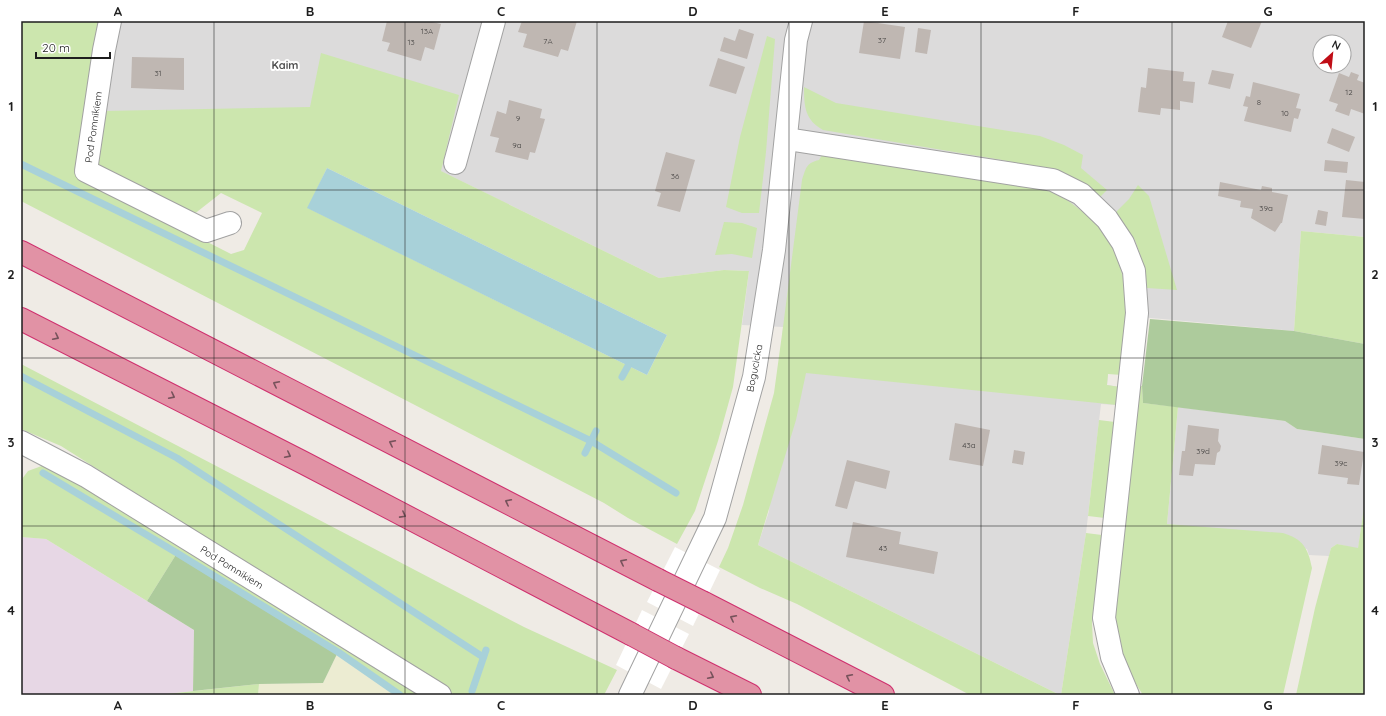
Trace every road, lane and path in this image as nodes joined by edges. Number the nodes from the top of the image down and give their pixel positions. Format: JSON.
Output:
{"nodes":[{"id":1,"x":110,"y":21,"type":"edge"},
{"id":2,"x":494,"y":21,"type":"edge"},
{"id":3,"x":801,"y":21,"type":"edge"},
{"id":4,"x":787,"y":139,"type":"junction"},
{"id":5,"x":455,"y":163,"type":"dead end"},
{"id":6,"x":230,"y":223,"type":"dead end"},
{"id":7,"x":21,"y":252,"type":"edge"},
{"id":8,"x":21,"y":319,"type":"edge"},
{"id":9,"x":22,"y":445,"type":"edge"},
{"id":10,"x":440,"y":695,"type":"edge"},
{"id":11,"x":630,"y":695,"type":"edge"},
{"id":12,"x":750,"y":695,"type":"edge"},
{"id":13,"x":884,"y":695,"type":"edge"},
{"id":14,"x":1128,"y":695,"type":"edge"}],
"edges":[{"from":1,"to":6,"type":"street","name":"Pod Pomnikiem"},
{"from":2,"to":5,"type":"street"},
{"from":3,"to":4,"type":"street","name":"Bogucicka"},
{"from":4,"to":11,"type":"street","name":"Bogucicka"},
{"from":4,"to":14,"type":"street"},
{"from":13,"to":7,"type":"highway","one_way":true,"bridge":true},
{"from":8,"to":12,"type":"highway","one_way":true,"bridge":true},
{"from":9,"to":10,"type":"street","name":"Pod Pomnikiem"}]}
